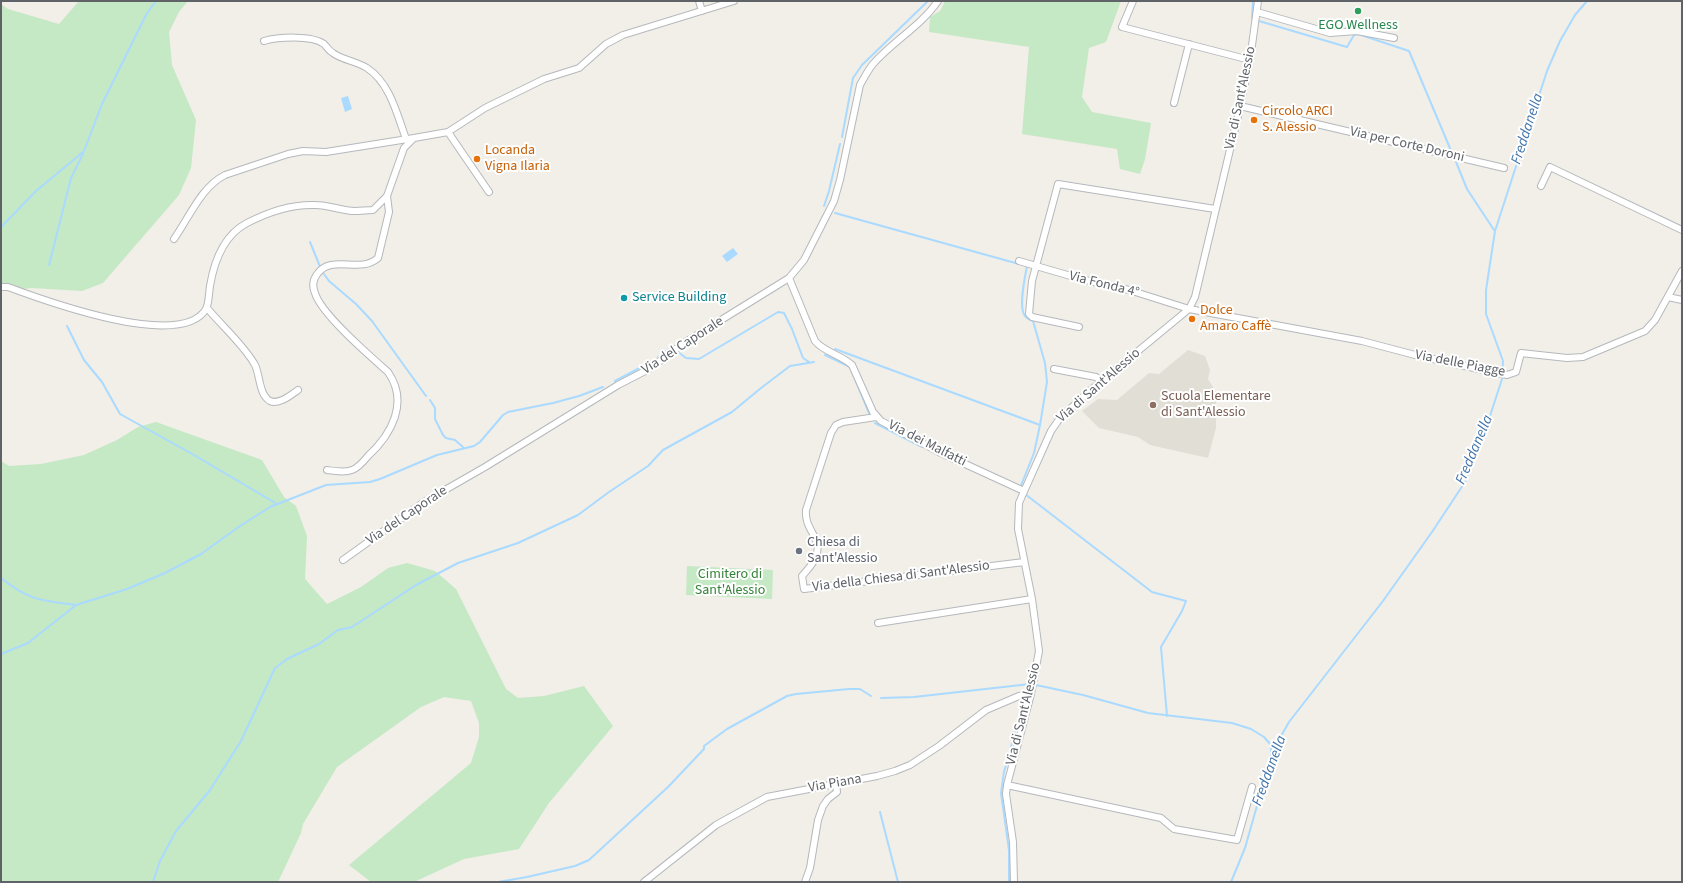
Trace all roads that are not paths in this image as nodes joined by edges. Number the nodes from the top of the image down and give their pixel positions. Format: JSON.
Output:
{"nodes":[{"id":1,"x":699,"y":1,"type":"edge"},
{"id":2,"x":734,"y":1,"type":"edge"},
{"id":3,"x":938,"y":1,"type":"edge"},
{"id":4,"x":1133,"y":1,"type":"edge"},
{"id":5,"x":1258,"y":1,"type":"edge"},
{"id":6,"x":702,"y":11,"type":"junction"},
{"id":7,"x":1257,"y":12,"type":"junction"},
{"id":8,"x":1394,"y":38,"type":"dead end"},
{"id":9,"x":264,"y":41,"type":"dead end"},
{"id":10,"x":1189,"y":44,"type":"junction"},
{"id":11,"x":1250,"y":60,"type":"junction"},
{"id":12,"x":1174,"y":103,"type":"dead end"},
{"id":13,"x":1240,"y":106,"type":"junction"},
{"id":14,"x":448,"y":132,"type":"junction"},
{"id":15,"x":414,"y":138,"type":"junction"},
{"id":16,"x":406,"y":139,"type":"junction"},
{"id":17,"x":1504,"y":168,"type":"dead end"},
{"id":18,"x":1541,"y":186,"type":"dead end"},
{"id":19,"x":489,"y":192,"type":"dead end"},
{"id":20,"x":387,"y":196,"type":"junction"},
{"id":21,"x":1215,"y":209,"type":"junction"},
{"id":22,"x":1682,"y":230,"type":"edge"},
{"id":23,"x":174,"y":239,"type":"dead end"},
{"id":24,"x":1019,"y":261,"type":"dead end"},
{"id":25,"x":1036,"y":266,"type":"junction"},
{"id":26,"x":1682,"y":271,"type":"edge"},
{"id":27,"x":789,"y":278,"type":"junction"},
{"id":28,"x":1,"y":288,"type":"edge"},
{"id":29,"x":1668,"y":297,"type":"junction"},
{"id":30,"x":1682,"y":300,"type":"edge"},
{"id":31,"x":206,"y":308,"type":"junction"},
{"id":32,"x":1189,"y":309,"type":"junction"},
{"id":33,"x":1079,"y":327,"type":"dead end"},
{"id":34,"x":1054,"y":369,"type":"dead end"},
{"id":35,"x":1102,"y":381,"type":"junction"},
{"id":36,"x":298,"y":390,"type":"dead end"},
{"id":37,"x":876,"y":418,"type":"junction"},
{"id":38,"x":327,"y":470,"type":"dead end"},
{"id":39,"x":1021,"y":491,"type":"junction"},
{"id":40,"x":343,"y":560,"type":"dead end"},
{"id":41,"x":1024,"y":562,"type":"junction"},
{"id":42,"x":1032,"y":599,"type":"junction"},
{"id":43,"x":878,"y":623,"type":"dead end"},
{"id":44,"x":1031,"y":694,"type":"junction"},
{"id":45,"x":836,"y":784,"type":"junction"},
{"id":46,"x":1007,"y":785,"type":"junction"},
{"id":47,"x":1252,"y":787,"type":"dead end"},
{"id":48,"x":644,"y":882,"type":"edge"},
{"id":49,"x":805,"y":882,"type":"edge"},
{"id":50,"x":1014,"y":882,"type":"edge"}],
"edges":[{"from":1,"to":6,"type":"street"},
{"from":2,"to":6,"type":"street"},
{"from":3,"to":27,"type":"street","name":"Via del Caporale"},
{"from":4,"to":10,"type":"street"},
{"from":5,"to":7,"type":"street","name":"Via di Sant'Alessio"},
{"from":6,"to":14,"type":"street"},
{"from":7,"to":8,"type":"street"},
{"from":7,"to":11,"type":"street","name":"Via di Sant'Alessio"},
{"from":9,"to":16,"type":"street"},
{"from":10,"to":11,"type":"street"},
{"from":10,"to":12,"type":"street"},
{"from":11,"to":13,"type":"street","name":"Via di Sant'Alessio"},
{"from":13,"to":17,"type":"street","name":"Via per Corte Doroni"},
{"from":13,"to":21,"type":"street","name":"Via di Sant'Alessio"},
{"from":14,"to":15,"type":"street"},
{"from":14,"to":19,"type":"street"},
{"from":15,"to":16,"type":"street"},
{"from":15,"to":20,"type":"street"},
{"from":16,"to":23,"type":"street"},
{"from":18,"to":22,"type":"street"},
{"from":20,"to":31,"type":"street"},
{"from":20,"to":38,"type":"street"},
{"from":21,"to":25,"type":"street"},
{"from":21,"to":32,"type":"street","name":"Via di Sant'Alessio"},
{"from":24,"to":25,"type":"street","name":"Via Fonda 4°"},
{"from":25,"to":32,"type":"street","name":"Via Fonda 4°"},
{"from":25,"to":33,"type":"street"},
{"from":26,"to":29,"type":"street","name":"Via delle Piagge"},
{"from":27,"to":37,"type":"street","name":"Via dei Malfatti"},
{"from":27,"to":40,"type":"street","name":"Via del Caporale"},
{"from":28,"to":31,"type":"street"},
{"from":29,"to":30,"type":"street"},
{"from":29,"to":32,"type":"street","name":"Via delle Piagge"},
{"from":31,"to":36,"type":"street"},
{"from":32,"to":35,"type":"street","name":"Via di Sant'Alessio"},
{"from":34,"to":35,"type":"street"},
{"from":35,"to":39,"type":"street","name":"Via di Sant'Alessio"},
{"from":37,"to":39,"type":"street","name":"Via dei Malfatti"},
{"from":37,"to":41,"type":"street","name":"Via della Chiesa di Sant'Alessio"},
{"from":39,"to":41,"type":"street","name":"Via di Sant'Alessio"},
{"from":41,"to":42,"type":"street","name":"Via di Sant'Alessio"},
{"from":42,"to":43,"type":"street"},
{"from":42,"to":44,"type":"street","name":"Via di Sant'Alessio"},
{"from":44,"to":45,"type":"street","name":"Via Piana"},
{"from":44,"to":46,"type":"street","name":"Via di Sant'Alessio"},
{"from":45,"to":48,"type":"street","name":"Via Piana"},
{"from":45,"to":49,"type":"street"},
{"from":46,"to":47,"type":"street"},
{"from":46,"to":50,"type":"street","name":"Via di Sant'Alessio"}]}
